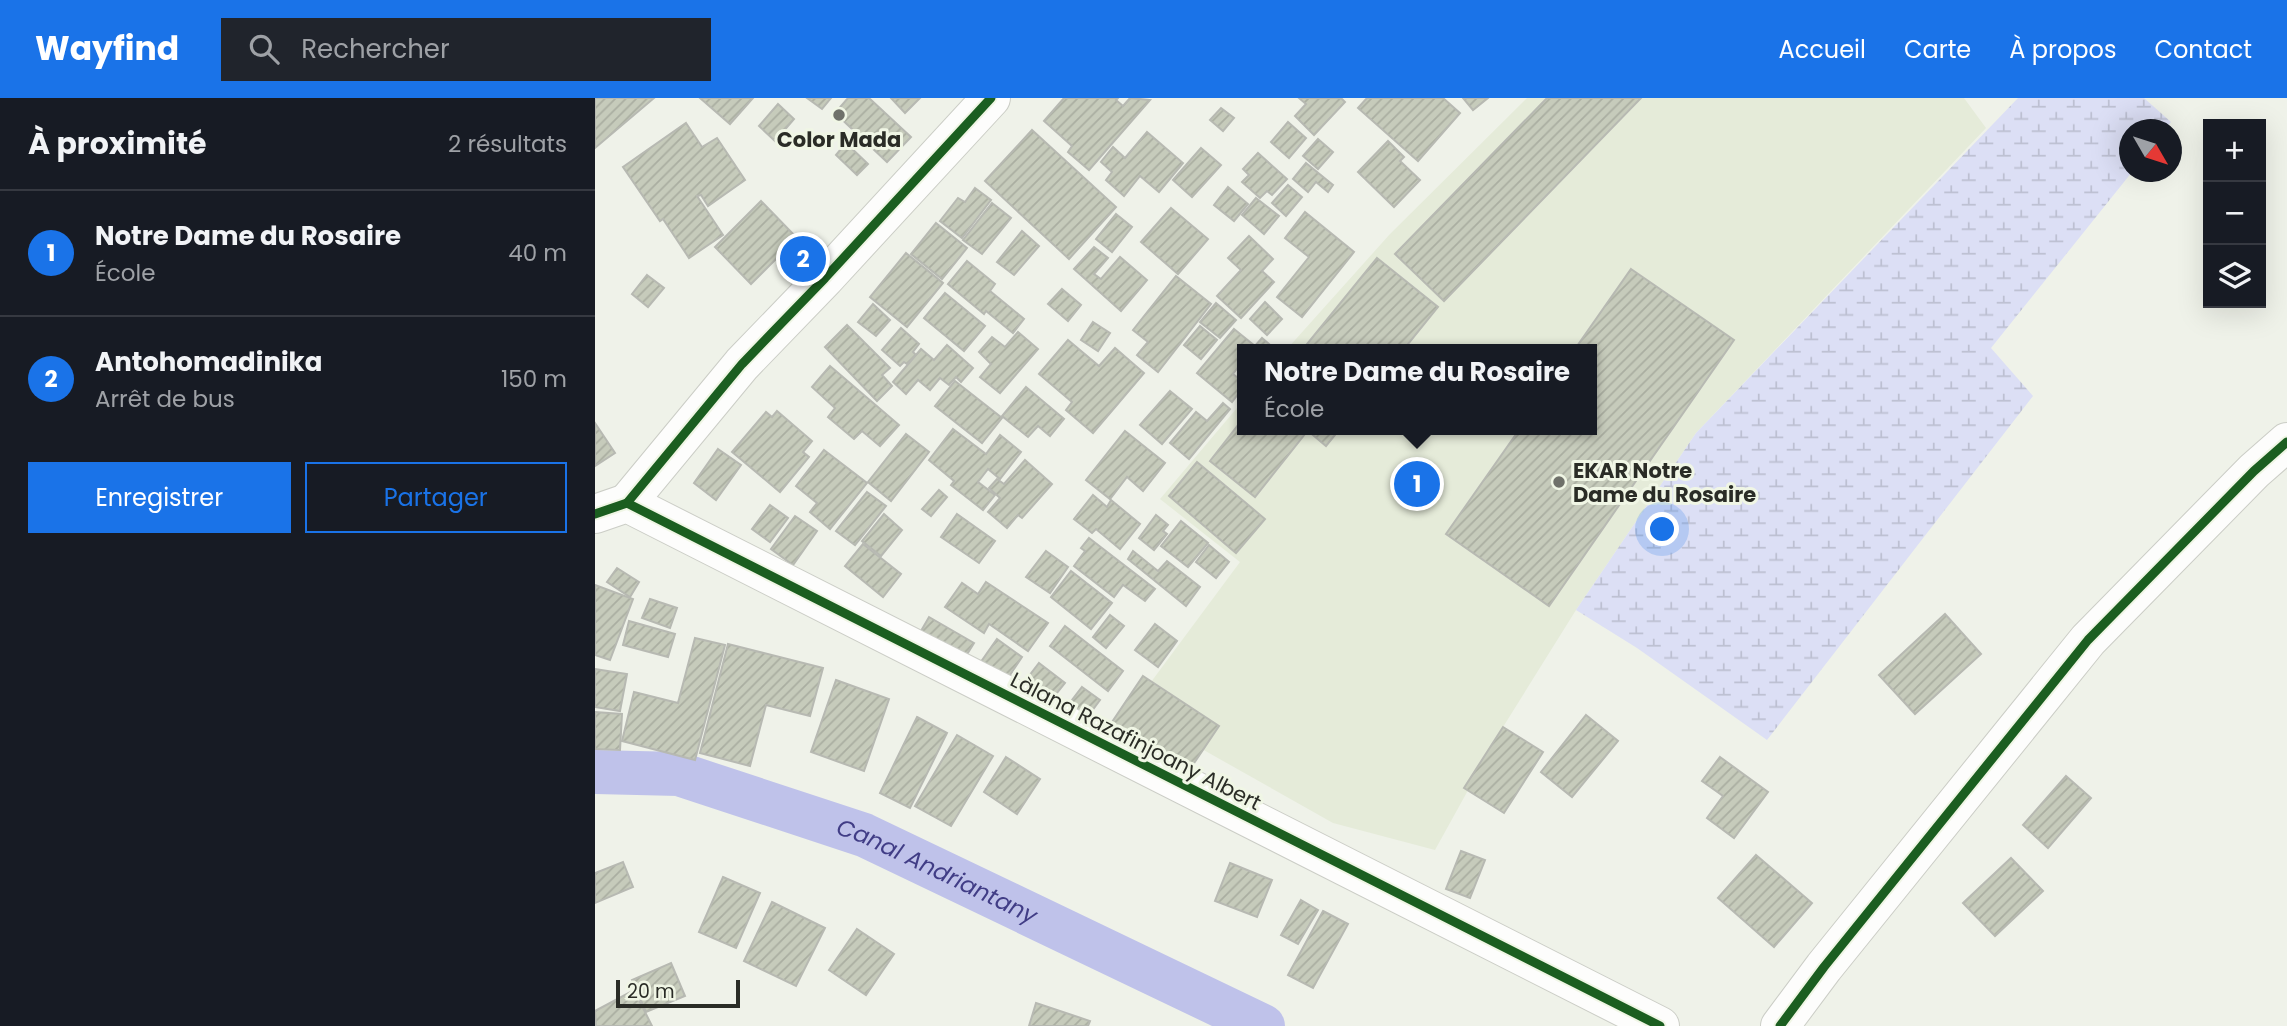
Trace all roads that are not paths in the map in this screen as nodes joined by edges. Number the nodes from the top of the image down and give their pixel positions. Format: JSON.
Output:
{"nodes":[{"id":1,"x":991,"y":98,"type":"edge"},
{"id":2,"x":2287,"y":442,"type":"edge"},
{"id":3,"x":611,"y":508,"type":"edge"},
{"id":4,"x":1660,"y":1026,"type":"edge"},
{"id":5,"x":1780,"y":1026,"type":"edge"}],
"edges":[{"from":1,"to":3,"type":"street"},
{"from":2,"to":5,"type":"street"},
{"from":3,"to":4,"type":"street","name":"Làlana Razafinjoany Albert"}]}
